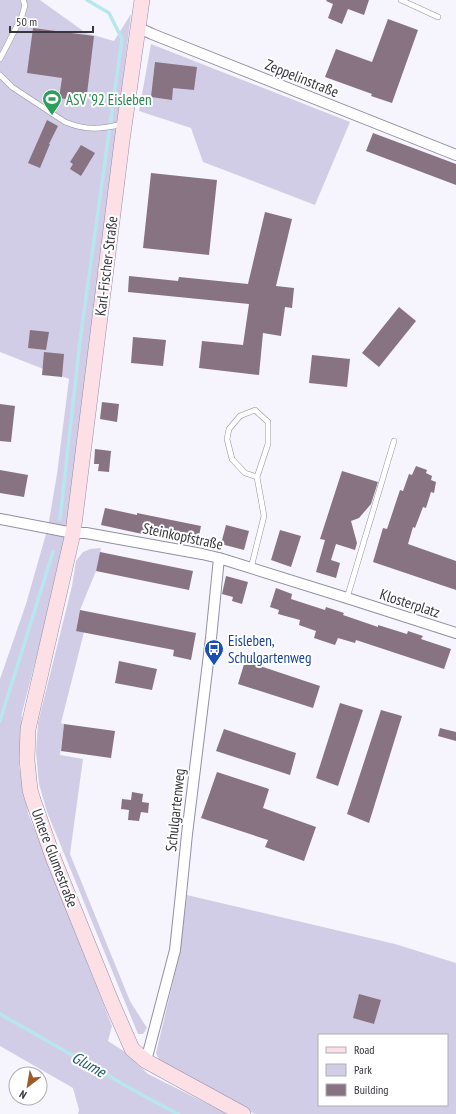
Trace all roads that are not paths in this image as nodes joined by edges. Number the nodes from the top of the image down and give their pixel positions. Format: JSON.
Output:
{"nodes":[{"id":1,"x":23,"y":0,"type":"edge"},
{"id":2,"x":142,"y":0,"type":"edge"},
{"id":3,"x":401,"y":0,"type":"edge"},
{"id":4,"x":438,"y":18,"type":"dead end"},
{"id":5,"x":137,"y":27,"type":"junction"},
{"id":6,"x":0,"y":59,"type":"edge"},
{"id":7,"x":0,"y":74,"type":"edge"},
{"id":8,"x":120,"y":124,"type":"junction"},
{"id":9,"x":456,"y":155,"type":"edge"},
{"id":10,"x":394,"y":440,"type":"dead end"},
{"id":11,"x":257,"y":477,"type":"junction"},
{"id":12,"x":0,"y":519,"type":"edge"},
{"id":13,"x":69,"y":532,"type":"junction"},
{"id":14,"x":219,"y":558,"type":"junction"},
{"id":15,"x":251,"y":568,"type":"junction"},
{"id":16,"x":351,"y":599,"type":"junction"},
{"id":17,"x":456,"y":633,"type":"edge"},
{"id":18,"x":146,"y":1061,"type":"junction"},
{"id":19,"x":243,"y":1114,"type":"edge"}],
"edges":[{"from":1,"to":6,"type":"lane"},
{"from":2,"to":5,"type":"street","name":"Karl-Fischer-Straße"},
{"from":3,"to":4,"type":"lane"},
{"from":5,"to":8,"type":"street","name":"Karl-Fischer-Straße"},
{"from":5,"to":9,"type":"street","name":"Zeppelinstraße"},
{"from":7,"to":8,"type":"lane"},
{"from":8,"to":13,"type":"street","name":"Karl-Fischer-Straße"},
{"from":10,"to":16,"type":"lane"},
{"from":11,"to":11,"type":"lane"},
{"from":11,"to":15,"type":"lane"},
{"from":12,"to":13,"type":"street","name":"Steinkopfstraße"},
{"from":13,"to":14,"type":"street","name":"Steinkopfstraße"},
{"from":13,"to":18,"type":"street","name":"Untere Glumestraße"},
{"from":14,"to":15,"type":"street","name":"Steinkopfstraße"},
{"from":14,"to":18,"type":"street","name":"Schulgartenweg"},
{"from":15,"to":16,"type":"street","name":"Steinkopfstraße"},
{"from":16,"to":17,"type":"street","name":"Klosterplatz"},
{"from":18,"to":19,"type":"street","name":"Untere Glumestraße"}]}
